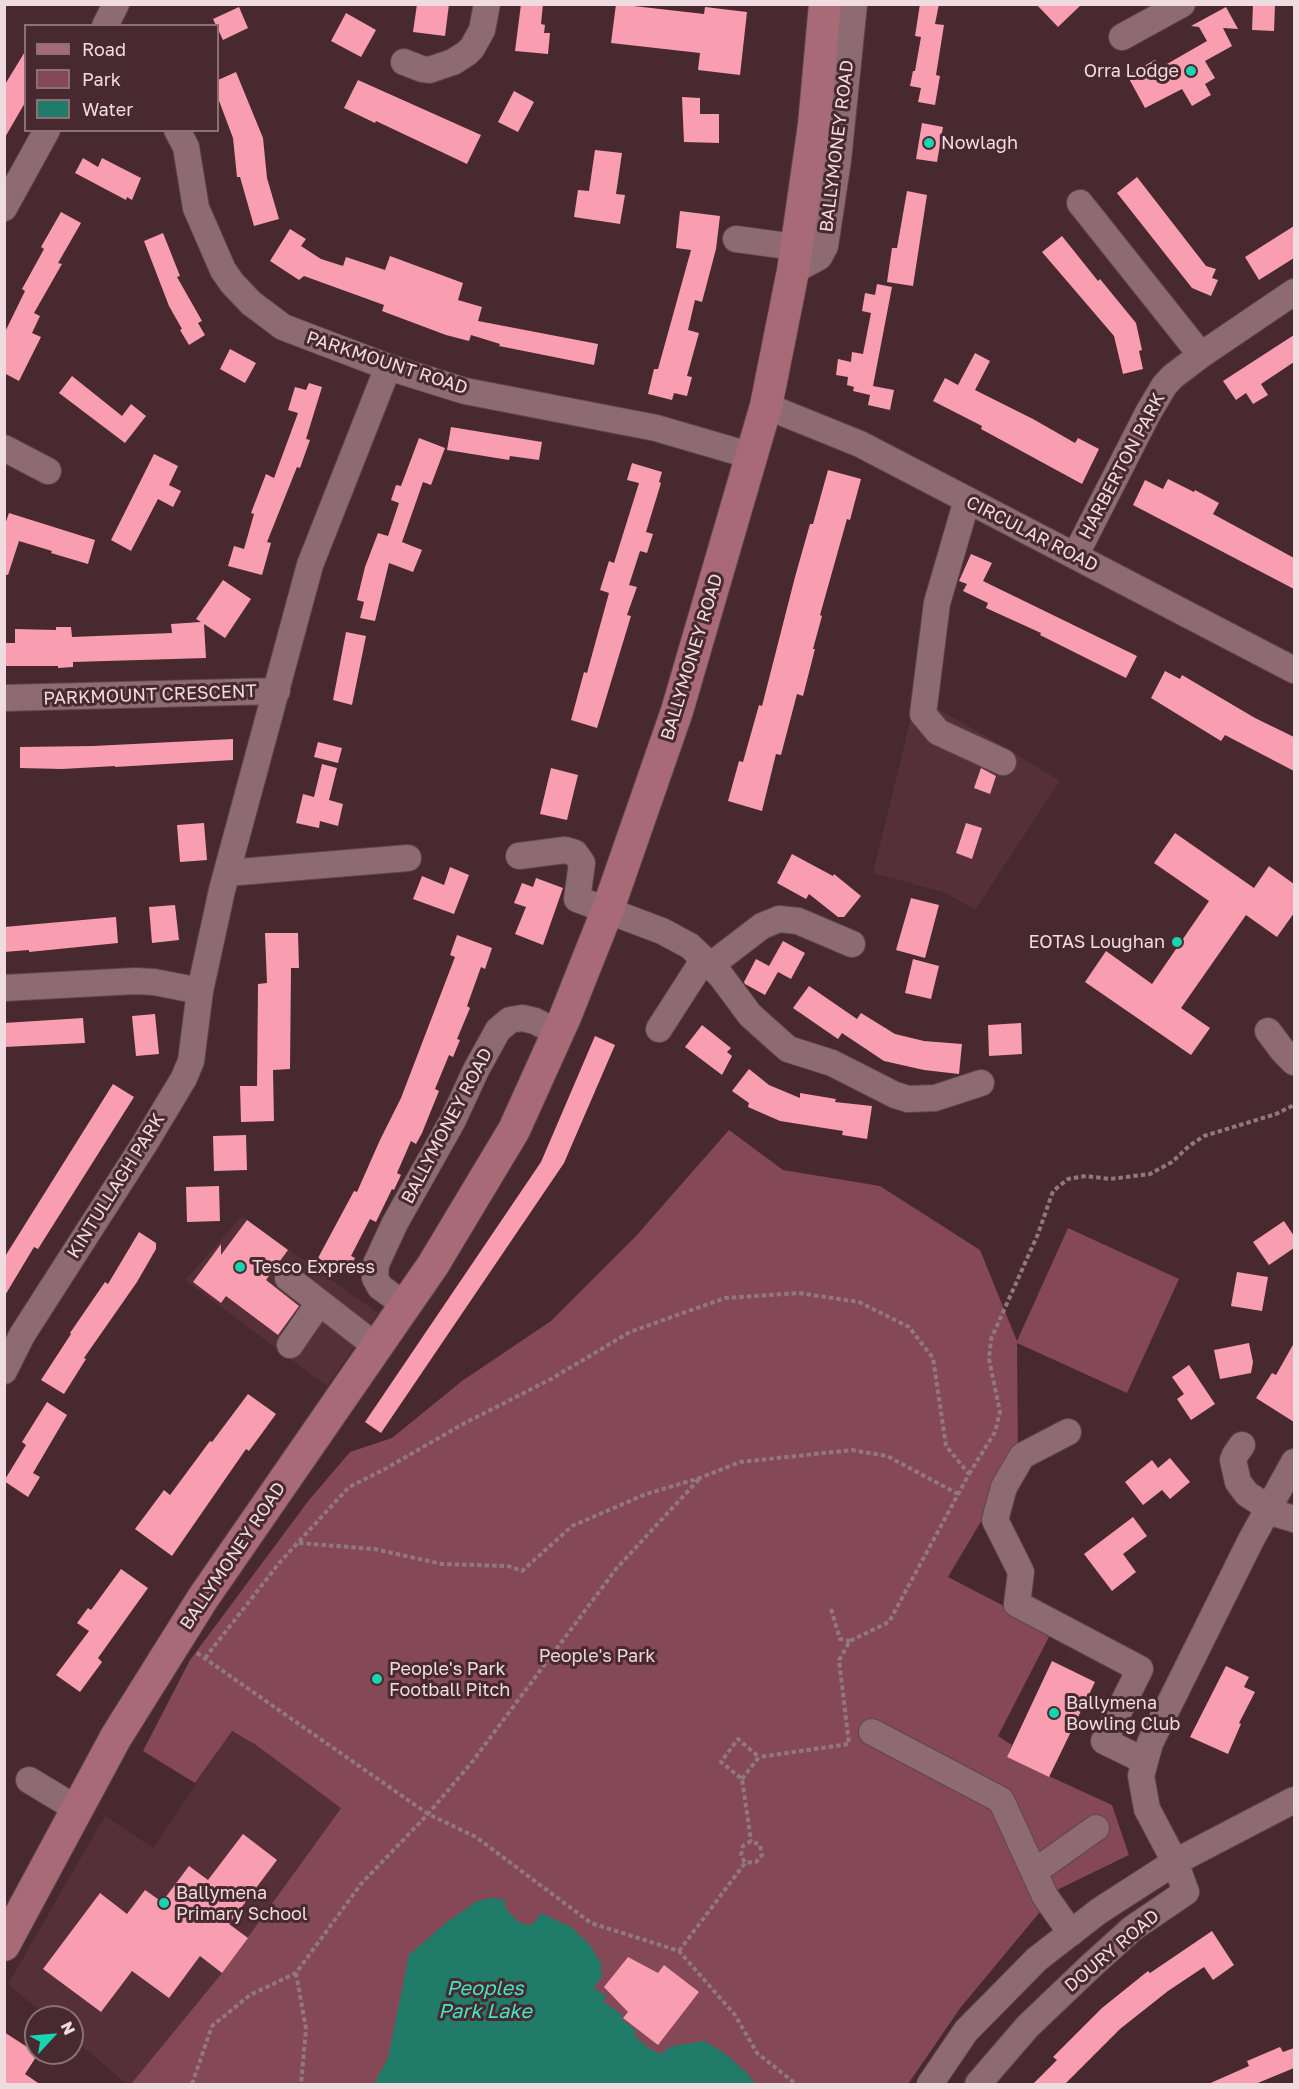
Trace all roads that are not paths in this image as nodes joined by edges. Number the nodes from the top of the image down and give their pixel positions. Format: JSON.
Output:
{"nodes":[{"id":1,"x":116,"y":4,"type":"edge"},
{"id":2,"x":486,"y":4,"type":"edge"},
{"id":3,"x":825,"y":4,"type":"edge"},
{"id":4,"x":854,"y":4,"type":"edge"},
{"id":5,"x":1182,"y":4,"type":"edge"},
{"id":6,"x":106,"y":24,"type":"edge"},
{"id":7,"x":1122,"y":37,"type":"dead end"},
{"id":8,"x":404,"y":62,"type":"dead end"},
{"id":9,"x":46,"y":132,"type":"edge"},
{"id":10,"x":178,"y":132,"type":"edge"},
{"id":11,"x":1080,"y":203,"type":"dead end"},
{"id":12,"x":4,"y":208,"type":"edge"},
{"id":13,"x":736,"y":239,"type":"dead end"},
{"id":14,"x":794,"y":259,"type":"junction"},
{"id":15,"x":1294,"y":292,"type":"edge"},
{"id":16,"x":1201,"y":355,"type":"junction"},
{"id":17,"x":388,"y":367,"type":"junction"},
{"id":18,"x":766,"y":406,"type":"junction"},
{"id":19,"x":4,"y":448,"type":"edge"},
{"id":20,"x":752,"y":456,"type":"junction"},
{"id":21,"x":48,"y":471,"type":"dead end"},
{"id":22,"x":967,"y":500,"type":"junction"},
{"id":23,"x":1075,"y":556,"type":"junction"},
{"id":24,"x":1294,"y":670,"type":"edge"},
{"id":25,"x":277,"y":691,"type":"junction"},
{"id":26,"x":4,"y":698,"type":"edge"},
{"id":27,"x":1003,"y":762,"type":"dead end"},
{"id":28,"x":519,"y":856,"type":"dead end"},
{"id":29,"x":408,"y":858,"type":"dead end"},
{"id":30,"x":224,"y":881,"type":"junction"},
{"id":31,"x":608,"y":909,"type":"junction"},
{"id":32,"x":852,"y":944,"type":"dead end"},
{"id":33,"x":708,"y":962,"type":"junction"},
{"id":34,"x":4,"y":988,"type":"edge"},
{"id":35,"x":200,"y":991,"type":"junction"},
{"id":36,"x":659,"y":1029,"type":"dead end"},
{"id":37,"x":1268,"y":1031,"type":"dead end"},
{"id":38,"x":558,"y":1033,"type":"junction"},
{"id":39,"x":1294,"y":1062,"type":"edge"},
{"id":40,"x":981,"y":1083,"type":"dead end"},
{"id":41,"x":288,"y":1278,"type":"dead end"},
{"id":42,"x":319,"y":1303,"type":"junction"},
{"id":43,"x":405,"y":1305,"type":"junction"},
{"id":44,"x":290,"y":1345,"type":"dead end"},
{"id":45,"x":377,"y":1347,"type":"junction"},
{"id":46,"x":4,"y":1371,"type":"edge"},
{"id":47,"x":1068,"y":1432,"type":"dead end"},
{"id":48,"x":1242,"y":1445,"type":"dead end"},
{"id":49,"x":1294,"y":1462,"type":"edge"},
{"id":50,"x":1268,"y":1510,"type":"junction"},
{"id":51,"x":1294,"y":1519,"type":"edge"},
{"id":52,"x":872,"y":1732,"type":"dead end"},
{"id":53,"x":1145,"y":1761,"type":"junction"},
{"id":54,"x":29,"y":1780,"type":"dead end"},
{"id":55,"x":1294,"y":1800,"type":"edge"},
{"id":56,"x":76,"y":1812,"type":"junction"},
{"id":57,"x":1096,"y":1828,"type":"dead end"},
{"id":58,"x":1175,"y":1862,"type":"junction"},
{"id":59,"x":1034,"y":1872,"type":"junction"},
{"id":60,"x":1071,"y":1933,"type":"junction"},
{"id":61,"x":4,"y":1945,"type":"edge"},
{"id":62,"x":930,"y":2085,"type":"edge"},
{"id":63,"x":978,"y":2085,"type":"edge"}],
"edges":[{"from":1,"to":6,"type":"street"},
{"from":2,"to":8,"type":"street"},
{"from":3,"to":14,"type":"main road","name":"BALLYMONEY ROAD"},
{"from":4,"to":14,"type":"street","name":"BALLYMONEY ROAD"},
{"from":5,"to":7,"type":"street"},
{"from":9,"to":12,"type":"street"},
{"from":10,"to":17,"type":"street","name":"PARKMOUNT ROAD"},
{"from":11,"to":16,"type":"street"},
{"from":13,"to":14,"type":"street"},
{"from":14,"to":18,"type":"main road","name":"BALLYMONEY ROAD"},
{"from":15,"to":16,"type":"street","name":"HARBERTON PARK"},
{"from":16,"to":23,"type":"street","name":"HARBERTON PARK"},
{"from":17,"to":20,"type":"street","name":"PARKMOUNT ROAD"},
{"from":17,"to":25,"type":"street","name":"PARKMOUNT CRESCENT"},
{"from":18,"to":20,"type":"main road","name":"BALLYMONEY ROAD"},
{"from":18,"to":22,"type":"street","name":"CIRCULAR ROAD"},
{"from":19,"to":21,"type":"street"},
{"from":20,"to":31,"type":"main road","name":"BALLYMONEY ROAD"},
{"from":22,"to":23,"type":"street","name":"CIRCULAR ROAD"},
{"from":22,"to":27,"type":"street"},
{"from":23,"to":24,"type":"street","name":"CIRCULAR ROAD"},
{"from":25,"to":26,"type":"street","name":"PARKMOUNT CRESCENT"},
{"from":25,"to":30,"type":"street","name":"KINTULLAGH PARK"},
{"from":28,"to":31,"type":"street"},
{"from":29,"to":30,"type":"street"},
{"from":30,"to":35,"type":"street","name":"KINTULLAGH PARK"},
{"from":31,"to":33,"type":"street"},
{"from":31,"to":38,"type":"main road","name":"BALLYMONEY ROAD"},
{"from":32,"to":33,"type":"street"},
{"from":33,"to":36,"type":"street"},
{"from":33,"to":40,"type":"street"},
{"from":34,"to":35,"type":"street"},
{"from":35,"to":46,"type":"street","name":"KINTULLAGH PARK"},
{"from":37,"to":39,"type":"street"},
{"from":38,"to":43,"type":"main road","name":"BALLYMONEY ROAD"},
{"from":38,"to":43,"type":"street","name":"BALLYMONEY ROAD"},
{"from":41,"to":42,"type":"street"},
{"from":42,"to":44,"type":"street"},
{"from":42,"to":45,"type":"street"},
{"from":43,"to":45,"type":"main road","name":"BALLYMONEY ROAD"},
{"from":45,"to":56,"type":"main road","name":"BALLYMONEY ROAD"},
{"from":47,"to":53,"type":"street"},
{"from":48,"to":50,"type":"street"},
{"from":49,"to":50,"type":"street"},
{"from":50,"to":51,"type":"street"},
{"from":50,"to":53,"type":"street"},
{"from":52,"to":59,"type":"street"},
{"from":53,"to":58,"type":"street"},
{"from":54,"to":56,"type":"street"},
{"from":55,"to":58,"type":"street"},
{"from":56,"to":61,"type":"main road","name":"BALLYMONEY ROAD"},
{"from":57,"to":59,"type":"street"},
{"from":58,"to":60,"type":"street"},
{"from":58,"to":63,"type":"street","name":"DOURY ROAD"},
{"from":59,"to":60,"type":"street"},
{"from":60,"to":62,"type":"street"}]}
